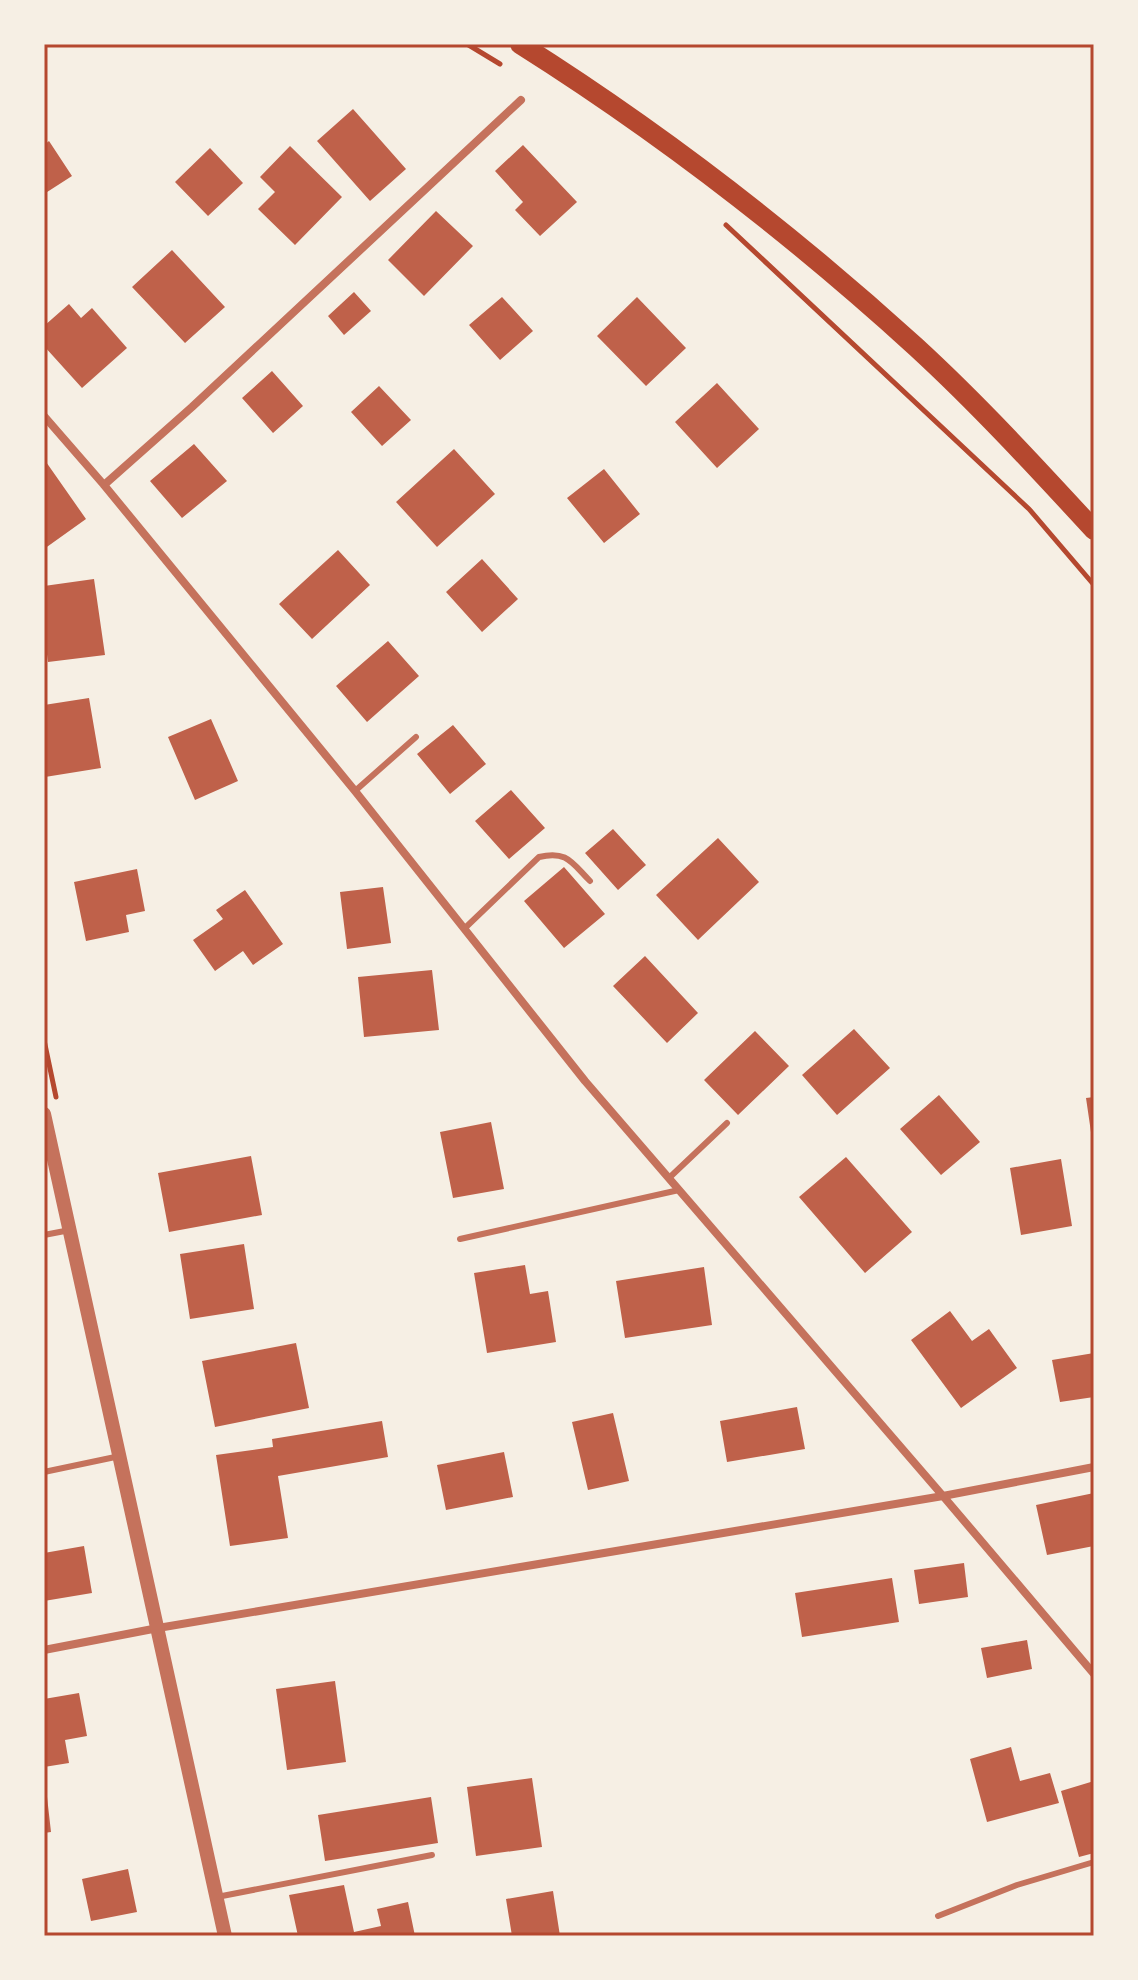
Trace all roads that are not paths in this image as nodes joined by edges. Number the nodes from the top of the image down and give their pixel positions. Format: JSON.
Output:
{"nodes":[{"id":1,"x":520,"y":44,"type":"edge"},
{"id":2,"x":521,"y":100,"type":"dead end"},
{"id":3,"x":44,"y":416,"type":"edge"},
{"id":4,"x":104,"y":485,"type":"junction"},
{"id":5,"x":1094,"y":530,"type":"edge"},
{"id":6,"x":416,"y":737,"type":"dead end"},
{"id":7,"x":355,"y":791,"type":"junction"},
{"id":8,"x":590,"y":881,"type":"dead end"},
{"id":9,"x":464,"y":929,"type":"junction"},
{"id":10,"x":44,"y":1114,"type":"edge"},
{"id":11,"x":727,"y":1123,"type":"dead end"},
{"id":12,"x":669,"y":1178,"type":"junction"},
{"id":13,"x":679,"y":1190,"type":"junction"},
{"id":14,"x":70,"y":1230,"type":"junction"},
{"id":15,"x":44,"y":1235,"type":"edge"},
{"id":16,"x":460,"y":1239,"type":"dead end"},
{"id":17,"x":120,"y":1456,"type":"junction"},
{"id":18,"x":1094,"y":1467,"type":"edge"},
{"id":19,"x":44,"y":1472,"type":"edge"},
{"id":20,"x":943,"y":1496,"type":"junction"},
{"id":21,"x":158,"y":1628,"type":"junction"},
{"id":22,"x":44,"y":1650,"type":"edge"},
{"id":23,"x":1094,"y":1674,"type":"edge"},
{"id":24,"x":432,"y":1855,"type":"dead end"},
{"id":25,"x":1094,"y":1862,"type":"edge"},
{"id":26,"x":217,"y":1897,"type":"junction"},
{"id":27,"x":938,"y":1916,"type":"dead end"},
{"id":28,"x":225,"y":1936,"type":"edge"}],
"edges":[{"from":1,"to":5,"type":"main road"},
{"from":2,"to":4,"type":"street"},
{"from":3,"to":4,"type":"street"},
{"from":4,"to":7,"type":"street"},
{"from":6,"to":7,"type":"lane"},
{"from":7,"to":9,"type":"street"},
{"from":8,"to":9,"type":"lane"},
{"from":9,"to":12,"type":"street"},
{"from":10,"to":14,"type":"street"},
{"from":11,"to":12,"type":"lane"},
{"from":12,"to":13,"type":"street"},
{"from":13,"to":16,"type":"lane"},
{"from":13,"to":20,"type":"street"},
{"from":14,"to":15,"type":"lane"},
{"from":14,"to":17,"type":"street"},
{"from":17,"to":19,"type":"lane"},
{"from":17,"to":21,"type":"street"},
{"from":18,"to":20,"type":"street"},
{"from":20,"to":21,"type":"street"},
{"from":20,"to":23,"type":"street"},
{"from":21,"to":22,"type":"street"},
{"from":21,"to":26,"type":"street"},
{"from":24,"to":26,"type":"lane"},
{"from":25,"to":27,"type":"lane"},
{"from":26,"to":28,"type":"street"}]}
